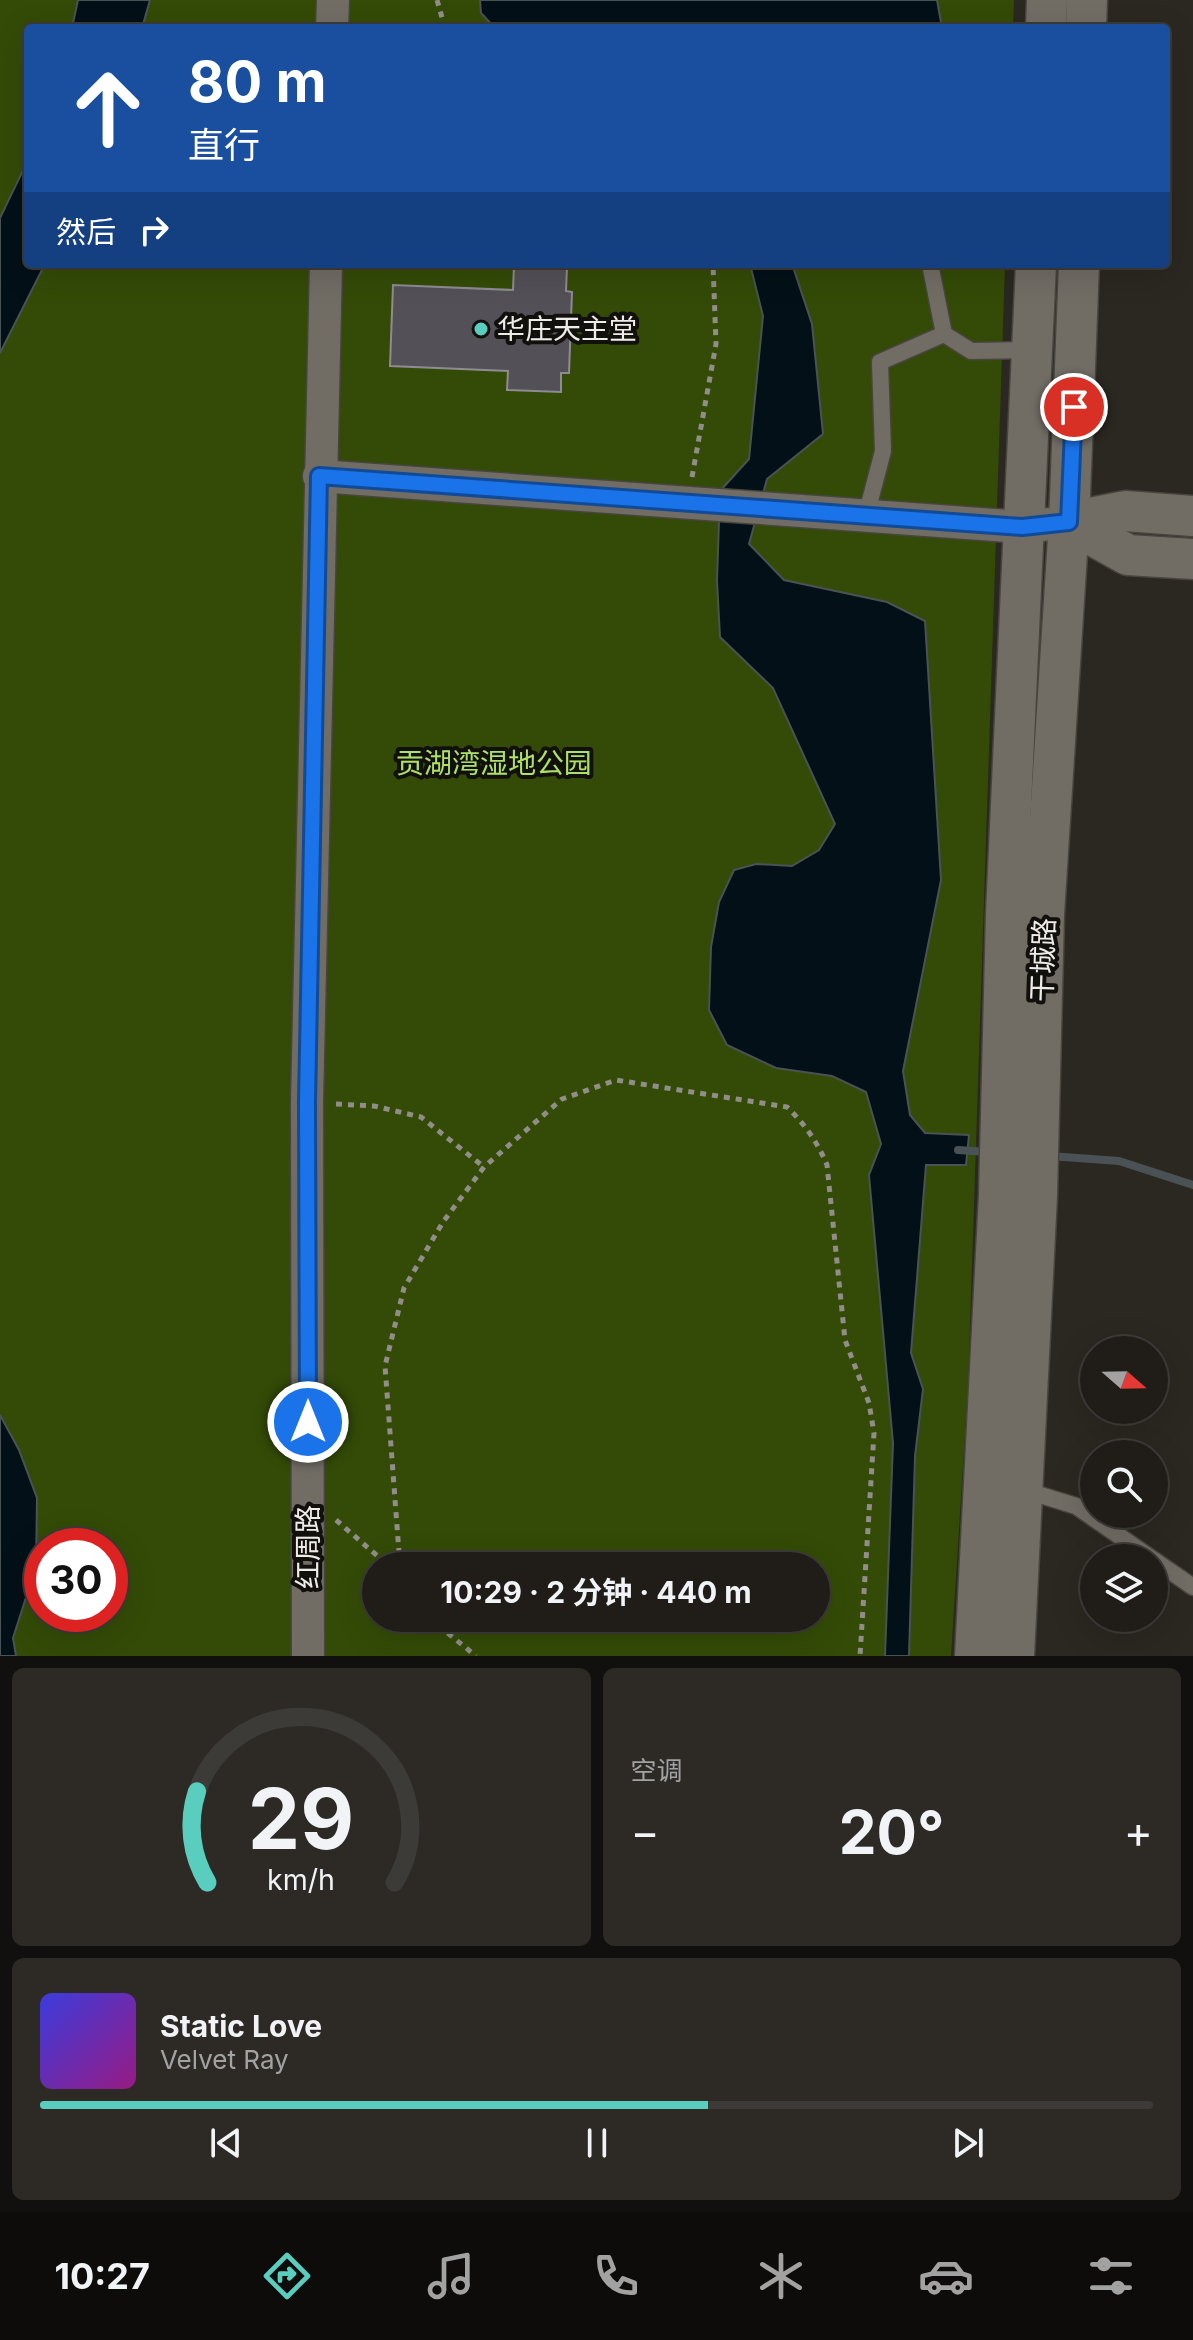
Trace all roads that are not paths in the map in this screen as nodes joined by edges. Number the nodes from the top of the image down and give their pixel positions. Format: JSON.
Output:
{"nodes":[{"id":1,"x":333,"y":0,"type":"edge"},
{"id":2,"x":1047,"y":0,"type":"edge"},
{"id":3,"x":1087,"y":0,"type":"edge"},
{"id":4,"x":332,"y":24,"type":"edge"},
{"id":5,"x":1046,"y":24,"type":"edge"},
{"id":6,"x":1086,"y":24,"type":"edge"},
{"id":7,"x":326,"y":268,"type":"edge"},
{"id":8,"x":931,"y":268,"type":"edge"},
{"id":9,"x":1036,"y":268,"type":"edge"},
{"id":10,"x":1079,"y":268,"type":"edge"},
{"id":11,"x":944,"y":334,"type":"junction"},
{"id":12,"x":1032,"y":350,"type":"junction"},
{"id":13,"x":319,"y":476,"type":"junction"},
{"id":14,"x":866,"y":516,"type":"junction"},
{"id":15,"x":1193,"y":516,"type":"edge"},
{"id":16,"x":1069,"y":522,"type":"junction"},
{"id":17,"x":1022,"y":527,"type":"junction"},
{"id":18,"x":1193,"y":559,"type":"edge"},
{"id":19,"x":1020,"y":1096,"type":"junction"},
{"id":20,"x":1018,"y":1195,"type":"junction"},
{"id":21,"x":1022,"y":1490,"type":"junction"},
{"id":22,"x":1131,"y":1544,"type":"edge"},
{"id":23,"x":1168,"y":1570,"type":"edge"},
{"id":24,"x":1193,"y":1587,"type":"edge"},
{"id":25,"x":308,"y":1656,"type":"edge"},
{"id":26,"x":975,"y":1656,"type":"edge"},
{"id":27,"x":1014,"y":1656,"type":"edge"}],
"edges":[{"from":1,"to":4,"type":"street"},
{"from":2,"to":5,"type":"street"},
{"from":3,"to":6,"type":"street"},
{"from":7,"to":13,"type":"street","name":"红周路"},
{"from":8,"to":11,"type":"lane"},
{"from":9,"to":12,"type":"street","name":"干城路"},
{"from":10,"to":16,"type":"street","name":"干城路"},
{"from":11,"to":12,"type":"lane"},
{"from":11,"to":14,"type":"lane"},
{"from":12,"to":17,"type":"street","name":"干城路"},
{"from":13,"to":14,"type":"street"},
{"from":13,"to":25,"type":"street","name":"红周路"},
{"from":14,"to":17,"type":"street"},
{"from":15,"to":16,"type":"street"},
{"from":16,"to":17,"type":"street"},
{"from":16,"to":18,"type":"street"},
{"from":16,"to":19,"type":"street","name":"干城路"},
{"from":17,"to":19,"type":"street","name":"干城路"},
{"from":19,"to":20,"type":"street","name":"干城路"},
{"from":20,"to":21,"type":"street","name":"干城路"},
{"from":20,"to":26,"type":"street","name":"干城路"},
{"from":21,"to":22,"type":"lane"},
{"from":21,"to":27,"type":"street","name":"干城路"},
{"from":23,"to":24,"type":"lane"}]}
